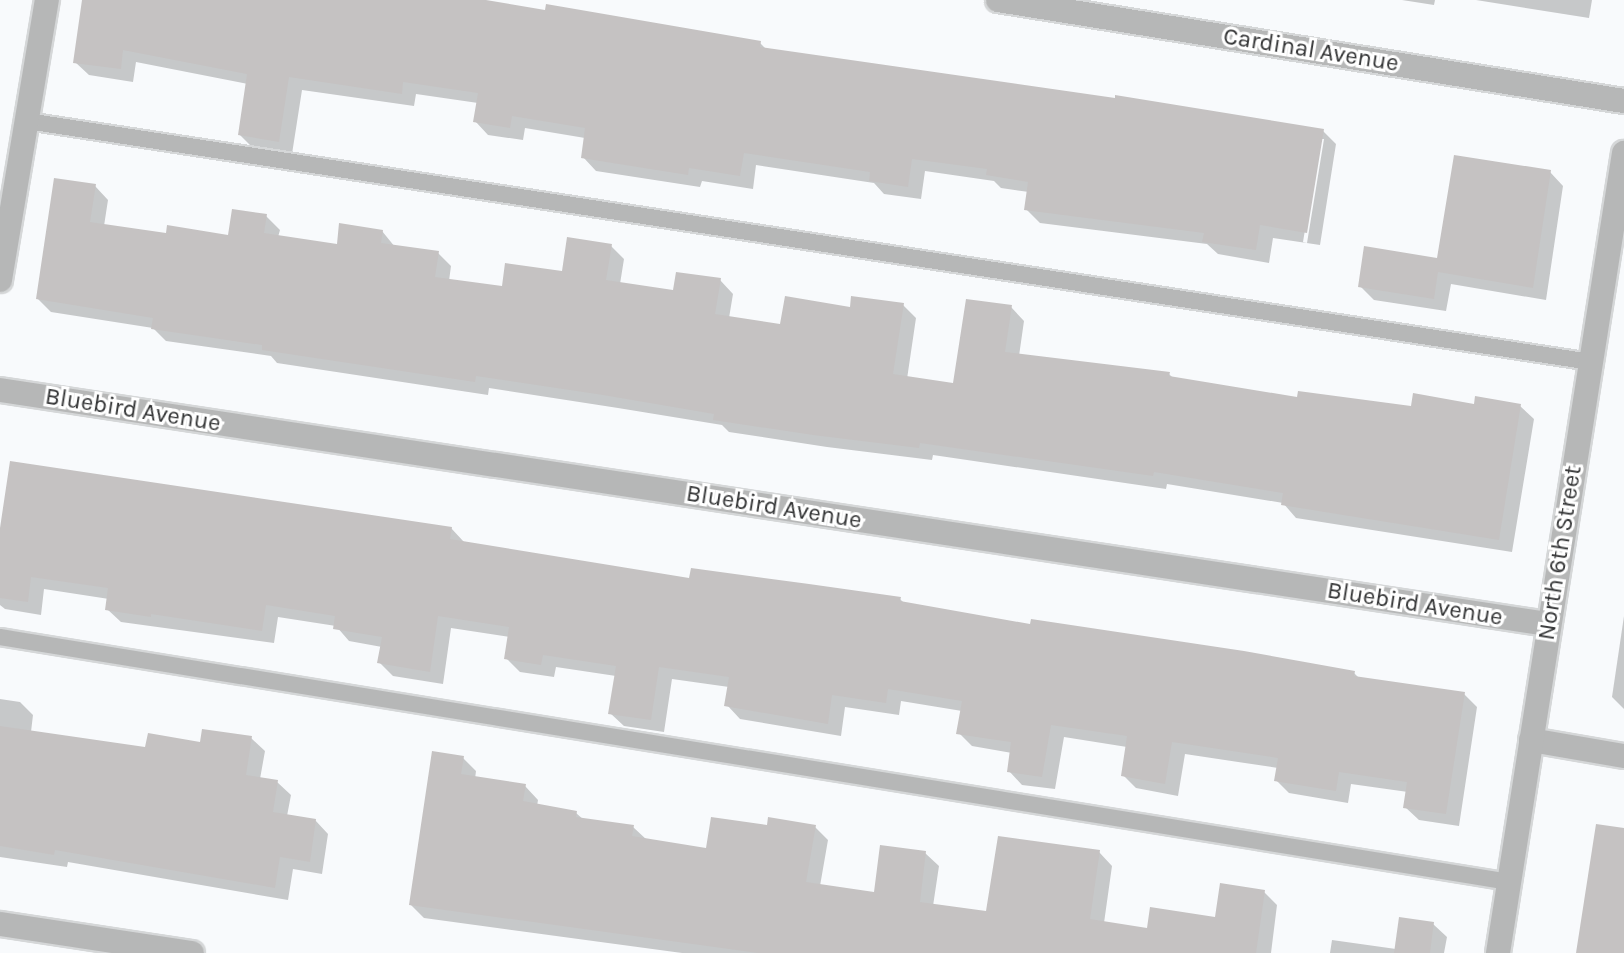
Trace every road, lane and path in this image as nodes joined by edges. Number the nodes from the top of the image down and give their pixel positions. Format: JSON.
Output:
{"nodes":[{"id":1,"x":47,"y":0,"type":"edge"},
{"id":2,"x":998,"y":0,"type":"edge"},
{"id":3,"x":1624,"y":101,"type":"edge"},
{"id":4,"x":27,"y":121,"type":"junction"},
{"id":5,"x":1624,"y":153,"type":"edge"},
{"id":6,"x":0,"y":280,"type":"edge"},
{"id":7,"x":1591,"y":362,"type":"junction"},
{"id":8,"x":0,"y":390,"type":"edge"},
{"id":9,"x":1548,"y":624,"type":"junction"},
{"id":10,"x":0,"y":637,"type":"edge"},
{"id":11,"x":1531,"y":740,"type":"junction"},
{"id":12,"x":1624,"y":756,"type":"edge"},
{"id":13,"x":1509,"y":882,"type":"junction"},
{"id":14,"x":0,"y":924,"type":"edge"},
{"id":15,"x":192,"y":953,"type":"edge"},
{"id":16,"x":1498,"y":953,"type":"edge"}],
"edges":[{"from":1,"to":4,"type":"street"},
{"from":2,"to":3,"type":"street","name":"Cardinal Avenue"},
{"from":4,"to":6,"type":"street"},
{"from":4,"to":7,"type":"lane"},
{"from":5,"to":7,"type":"street","name":"North 6th Street"},
{"from":7,"to":9,"type":"street","name":"North 6th Street"},
{"from":8,"to":9,"type":"street","name":"Bluebird Avenue"},
{"from":9,"to":11,"type":"street","name":"North 6th Street"},
{"from":10,"to":13,"type":"lane"},
{"from":11,"to":12,"type":"street"},
{"from":11,"to":13,"type":"street","name":"North 6th Street"},
{"from":13,"to":16,"type":"street","name":"North 6th Street"},
{"from":14,"to":15,"type":"street"}]}
